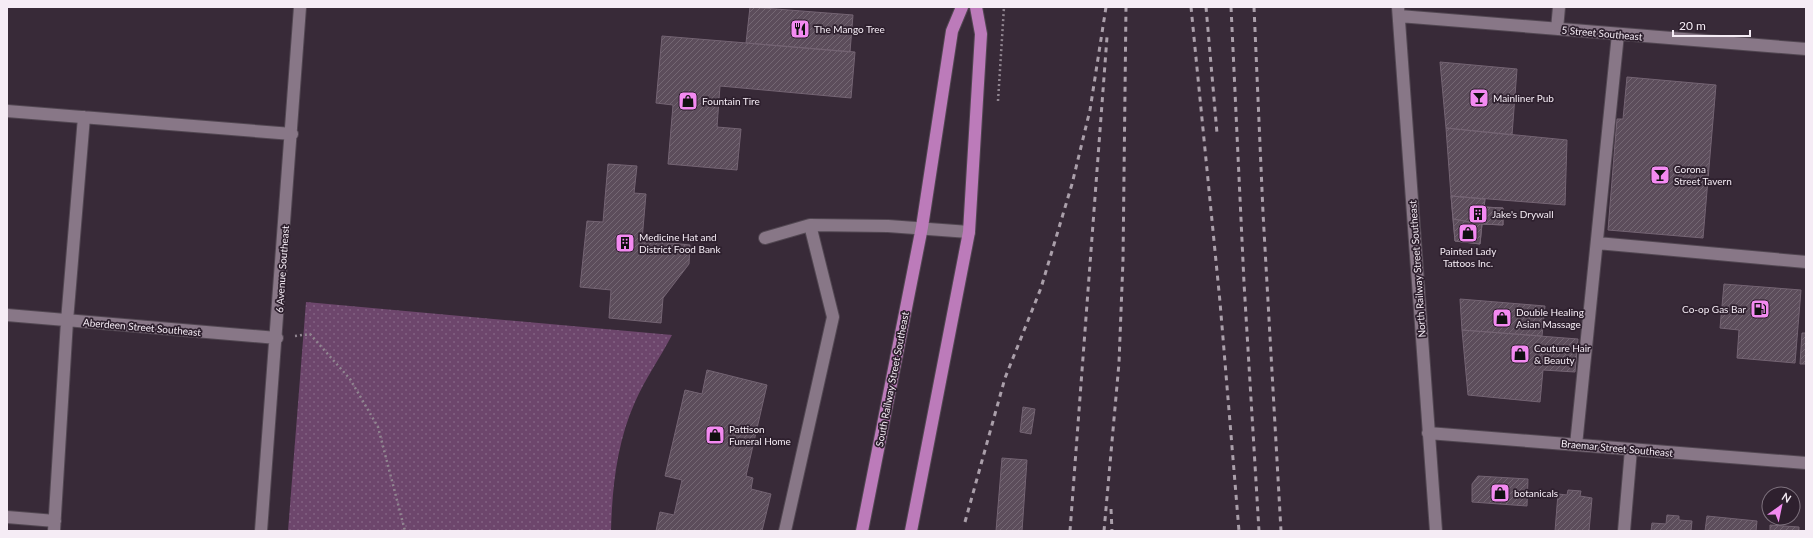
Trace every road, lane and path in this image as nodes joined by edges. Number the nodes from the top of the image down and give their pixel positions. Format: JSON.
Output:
{"nodes":[{"id":1,"x":300,"y":7,"type":"edge"},
{"id":2,"x":962,"y":7,"type":"edge"},
{"id":3,"x":976,"y":7,"type":"edge"},
{"id":4,"x":1559,"y":7,"type":"edge"},
{"id":5,"x":1398,"y":12,"type":"edge"},
{"id":6,"x":1557,"y":29,"type":"junction"},
{"id":7,"x":1618,"y":34,"type":"junction"},
{"id":8,"x":1806,"y":49,"type":"edge"},
{"id":9,"x":7,"y":111,"type":"edge"},
{"id":10,"x":84,"y":117,"type":"junction"},
{"id":11,"x":292,"y":134,"type":"junction"},
{"id":12,"x":810,"y":225,"type":"junction"},
{"id":13,"x":922,"y":227,"type":"junction"},
{"id":14,"x":969,"y":232,"type":"junction"},
{"id":15,"x":765,"y":238,"type":"dead end"},
{"id":16,"x":1597,"y":243,"type":"junction"},
{"id":17,"x":1806,"y":262,"type":"edge"},
{"id":18,"x":7,"y":315,"type":"edge"},
{"id":19,"x":67,"y":321,"type":"junction"},
{"id":20,"x":277,"y":338,"type":"junction"},
{"id":21,"x":1428,"y":433,"type":"junction"},
{"id":22,"x":1576,"y":444,"type":"junction"},
{"id":23,"x":1630,"y":449,"type":"junction"},
{"id":24,"x":1806,"y":463,"type":"edge"},
{"id":25,"x":7,"y":517,"type":"edge"},
{"id":26,"x":55,"y":526,"type":"edge"},
{"id":27,"x":261,"y":531,"type":"edge"},
{"id":28,"x":404,"y":531,"type":"edge"},
{"id":29,"x":785,"y":531,"type":"edge"},
{"id":30,"x":862,"y":531,"type":"edge"},
{"id":31,"x":911,"y":531,"type":"edge"},
{"id":32,"x":1436,"y":531,"type":"edge"},
{"id":33,"x":1624,"y":531,"type":"edge"}],
"edges":[{"from":1,"to":11,"type":"street","name":"6 Avenue Southeast"},
{"from":2,"to":13,"type":"main road","name":"South Railway Street Southeast"},
{"from":3,"to":14,"type":"main road"},
{"from":4,"to":6,"type":"street"},
{"from":5,"to":6,"type":"street","name":"5 Street Southeast"},
{"from":5,"to":21,"type":"street","name":"North Railway Street Southeast"},
{"from":6,"to":7,"type":"street","name":"5 Street Southeast"},
{"from":7,"to":8,"type":"street","name":"5 Street Southeast"},
{"from":7,"to":16,"type":"street"},
{"from":9,"to":10,"type":"street"},
{"from":10,"to":11,"type":"street"},
{"from":10,"to":19,"type":"street"},
{"from":11,"to":20,"type":"street","name":"6 Avenue Southeast"},
{"from":12,"to":13,"type":"street"},
{"from":12,"to":15,"type":"street"},
{"from":12,"to":29,"type":"street"},
{"from":13,"to":14,"type":"street"},
{"from":13,"to":30,"type":"main road","name":"South Railway Street Southeast"},
{"from":14,"to":31,"type":"main road"},
{"from":16,"to":17,"type":"street"},
{"from":16,"to":22,"type":"street"},
{"from":18,"to":19,"type":"street","name":"Aberdeen Street Southeast"},
{"from":19,"to":20,"type":"street","name":"Aberdeen Street Southeast"},
{"from":19,"to":26,"type":"street"},
{"from":20,"to":27,"type":"street","name":"6 Avenue Southeast"},
{"from":20,"to":28,"type":"path"},
{"from":21,"to":22,"type":"street","name":"Braemar Street Southeast"},
{"from":21,"to":32,"type":"street","name":"North Railway Street Southeast"},
{"from":22,"to":23,"type":"street","name":"Braemar Street Southeast"},
{"from":23,"to":24,"type":"street","name":"Braemar Street Southeast"},
{"from":23,"to":33,"type":"street"},
{"from":25,"to":26,"type":"street"}]}
